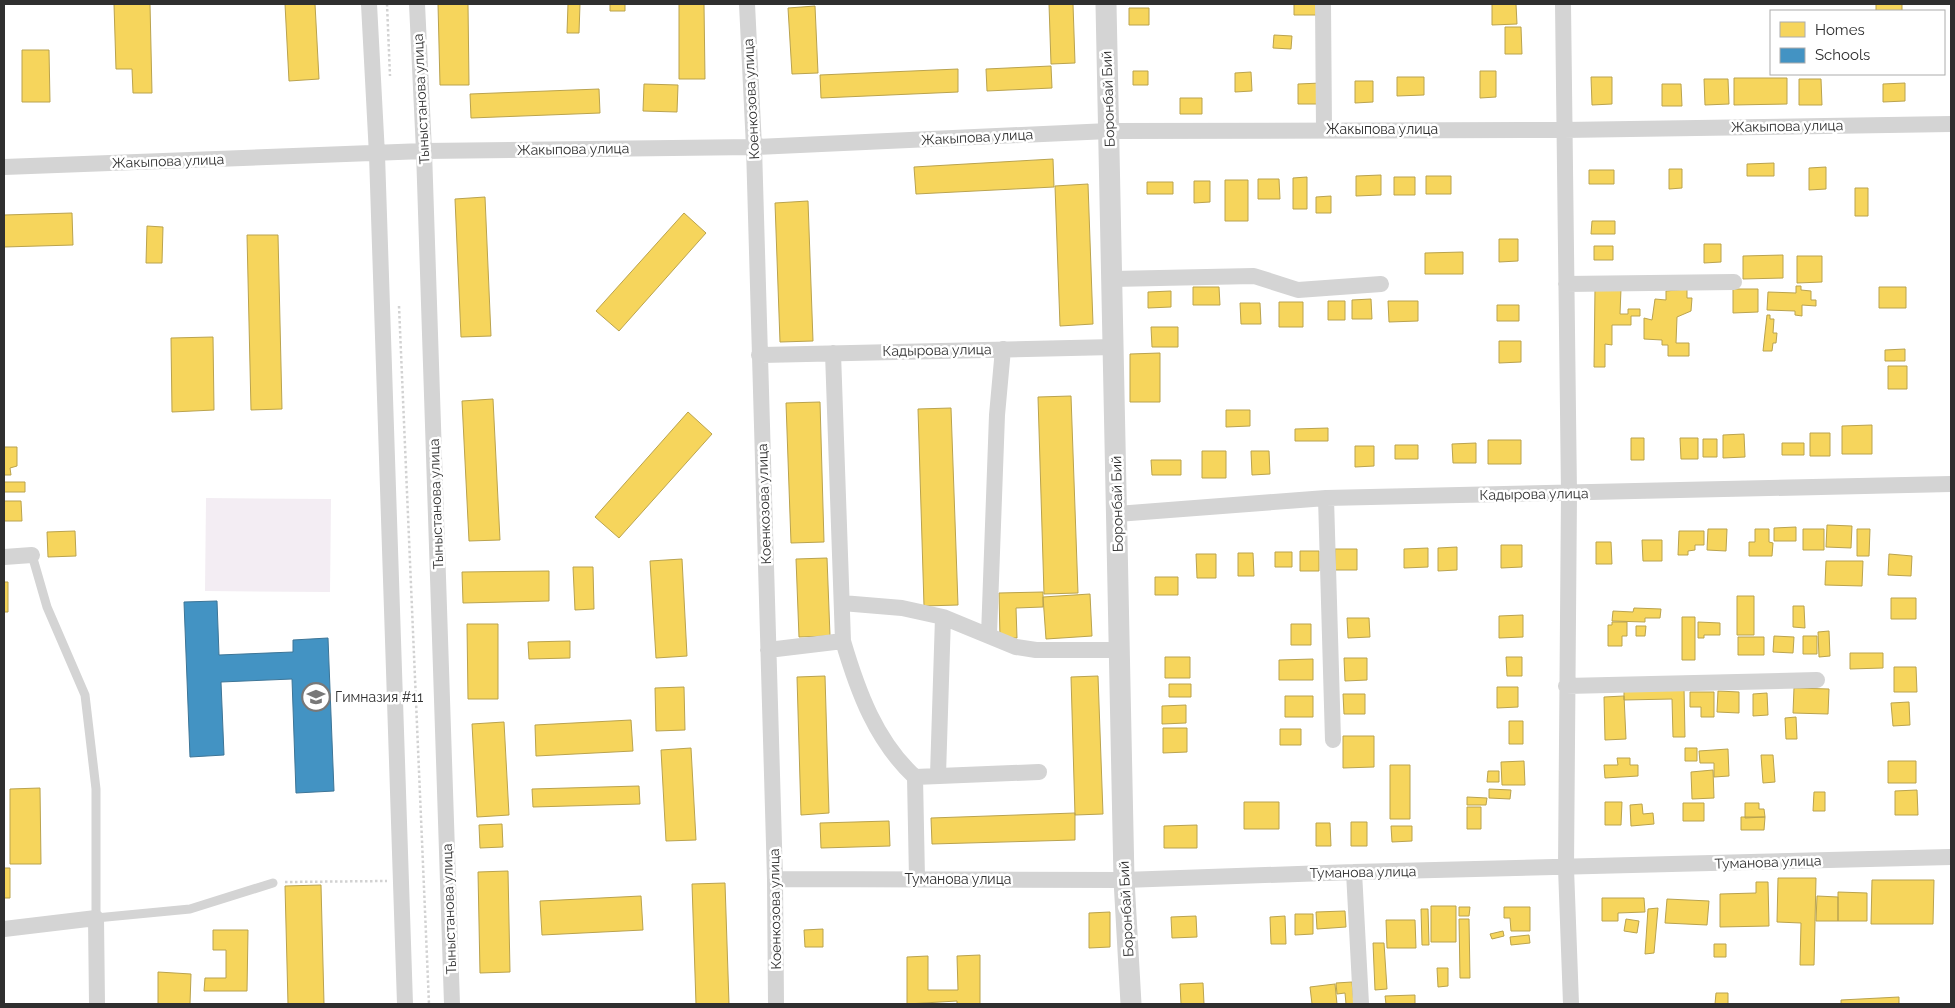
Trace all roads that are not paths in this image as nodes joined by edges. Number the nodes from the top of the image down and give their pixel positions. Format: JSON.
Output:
{"nodes":[{"id":1,"x":369,"y":4,"type":"edge"},
{"id":2,"x":416,"y":4,"type":"edge"},
{"id":3,"x":747,"y":4,"type":"edge"},
{"id":4,"x":1106,"y":4,"type":"edge"},
{"id":5,"x":1323,"y":4,"type":"edge"},
{"id":6,"x":1562,"y":4,"type":"edge"},
{"id":7,"x":1951,"y":124,"type":"edge"},
{"id":8,"x":1324,"y":129,"type":"junction"},
{"id":9,"x":1564,"y":130,"type":"junction"},
{"id":10,"x":1109,"y":131,"type":"junction"},
{"id":11,"x":754,"y":147,"type":"junction"},
{"id":12,"x":424,"y":151,"type":"junction"},
{"id":13,"x":377,"y":155,"type":"junction"},
{"id":14,"x":4,"y":166,"type":"edge"},
{"id":15,"x":1112,"y":279,"type":"junction"},
{"id":16,"x":1734,"y":282,"type":"dead end"},
{"id":17,"x":1381,"y":284,"type":"dead end"},
{"id":18,"x":1566,"y":284,"type":"junction"},
{"id":19,"x":1114,"y":347,"type":"junction"},
{"id":20,"x":1003,"y":349,"type":"junction"},
{"id":21,"x":833,"y":353,"type":"junction"},
{"id":22,"x":760,"y":355,"type":"junction"},
{"id":23,"x":1951,"y":484,"type":"edge"},
{"id":24,"x":1569,"y":494,"type":"junction"},
{"id":25,"x":1326,"y":498,"type":"junction"},
{"id":26,"x":1117,"y":514,"type":"junction"},
{"id":27,"x":32,"y":555,"type":"joint"},
{"id":28,"x":4,"y":557,"type":"edge"},
{"id":29,"x":842,"y":603,"type":"junction"},
{"id":30,"x":943,"y":617,"type":"junction"},
{"id":31,"x":989,"y":635,"type":"junction"},
{"id":32,"x":843,"y":641,"type":"junction"},
{"id":33,"x":768,"y":650,"type":"junction"},
{"id":34,"x":1120,"y":650,"type":"junction"},
{"id":35,"x":1817,"y":680,"type":"dead end"},
{"id":36,"x":1566,"y":686,"type":"junction"},
{"id":37,"x":1332,"y":740,"type":"dead end"},
{"id":38,"x":1039,"y":772,"type":"dead end"},
{"id":39,"x":938,"y":775,"type":"junction"},
{"id":40,"x":915,"y":777,"type":"junction"},
{"id":41,"x":1951,"y":857,"type":"edge"},
{"id":42,"x":1566,"y":868,"type":"junction"},
{"id":43,"x":1354,"y":872,"type":"junction"},
{"id":44,"x":775,"y":878,"type":"junction"},
{"id":45,"x":917,"y":879,"type":"junction"},
{"id":46,"x":1124,"y":880,"type":"junction"},
{"id":47,"x":273,"y":883,"type":"road end"},
{"id":48,"x":96,"y":918,"type":"junction"},
{"id":49,"x":4,"y":929,"type":"edge"},
{"id":50,"x":97,"y":1004,"type":"edge"},
{"id":51,"x":405,"y":1004,"type":"edge"},
{"id":52,"x":452,"y":1004,"type":"edge"},
{"id":53,"x":776,"y":1004,"type":"edge"},
{"id":54,"x":1131,"y":1004,"type":"edge"},
{"id":55,"x":1361,"y":1004,"type":"edge"},
{"id":56,"x":1571,"y":1004,"type":"edge"}],
"edges":[{"from":1,"to":13,"type":"street"},
{"from":2,"to":12,"type":"street","name":"Тыныстанова улица"},
{"from":3,"to":11,"type":"street","name":"Коенкозова улица"},
{"from":4,"to":10,"type":"street","name":"Боронбай Бий"},
{"from":5,"to":8,"type":"street"},
{"from":6,"to":9,"type":"street"},
{"from":7,"to":9,"type":"street","name":"Жакыпова улица"},
{"from":8,"to":9,"type":"street","name":"Жакыпова улица"},
{"from":8,"to":10,"type":"street","name":"Жакыпова улица"},
{"from":9,"to":18,"type":"street"},
{"from":10,"to":11,"type":"street","name":"Жакыпова улица"},
{"from":10,"to":15,"type":"street","name":"Боронбай Бий"},
{"from":11,"to":12,"type":"street","name":"Жакыпова улица"},
{"from":11,"to":22,"type":"street","name":"Коенкозова улица"},
{"from":12,"to":13,"type":"street","name":"Жакыпова улица"},
{"from":12,"to":52,"type":"street","name":"Тыныстанова улица"},
{"from":13,"to":14,"type":"street","name":"Жакыпова улица"},
{"from":13,"to":51,"type":"street"},
{"from":15,"to":17,"type":"street"},
{"from":15,"to":19,"type":"street","name":"Боронбай Бий"},
{"from":16,"to":18,"type":"street"},
{"from":18,"to":24,"type":"street"},
{"from":19,"to":20,"type":"street","name":"Кадырова улица"},
{"from":19,"to":26,"type":"street","name":"Боронбай Бий"},
{"from":20,"to":21,"type":"street","name":"Кадырова улица"},
{"from":20,"to":31,"type":"street"},
{"from":21,"to":22,"type":"street","name":"Кадырова улица"},
{"from":21,"to":29,"type":"street"},
{"from":22,"to":33,"type":"street","name":"Коенкозова улица"},
{"from":23,"to":24,"type":"street","name":"Кадырова улица"},
{"from":24,"to":25,"type":"street","name":"Кадырова улица"},
{"from":24,"to":36,"type":"street"},
{"from":25,"to":26,"type":"street","name":"Кадырова улица"},
{"from":25,"to":37,"type":"street"},
{"from":26,"to":34,"type":"street","name":"Боронбай Бий"},
{"from":27,"to":28,"type":"street"},
{"from":27,"to":48,"type":"lane"},
{"from":29,"to":30,"type":"street"},
{"from":29,"to":32,"type":"street"},
{"from":30,"to":31,"type":"street"},
{"from":30,"to":39,"type":"street"},
{"from":31,"to":34,"type":"street"},
{"from":32,"to":33,"type":"street"},
{"from":32,"to":40,"type":"street"},
{"from":33,"to":44,"type":"street","name":"Коенкозова улица"},
{"from":34,"to":46,"type":"street","name":"Боронбай Бий"},
{"from":35,"to":36,"type":"street"},
{"from":36,"to":42,"type":"street"},
{"from":38,"to":39,"type":"street"},
{"from":39,"to":40,"type":"street"},
{"from":40,"to":45,"type":"street"},
{"from":41,"to":42,"type":"street","name":"Туманова улица"},
{"from":42,"to":43,"type":"street","name":"Туманова улица"},
{"from":42,"to":56,"type":"street"},
{"from":43,"to":46,"type":"street","name":"Туманова улица"},
{"from":43,"to":55,"type":"street"},
{"from":44,"to":45,"type":"street","name":"Туманова улица"},
{"from":44,"to":53,"type":"street","name":"Коенкозова улица"},
{"from":45,"to":46,"type":"street","name":"Туманова улица"},
{"from":46,"to":54,"type":"street","name":"Боронбай Бий"},
{"from":47,"to":48,"type":"lane"},
{"from":48,"to":49,"type":"street"},
{"from":48,"to":50,"type":"street"}]}
